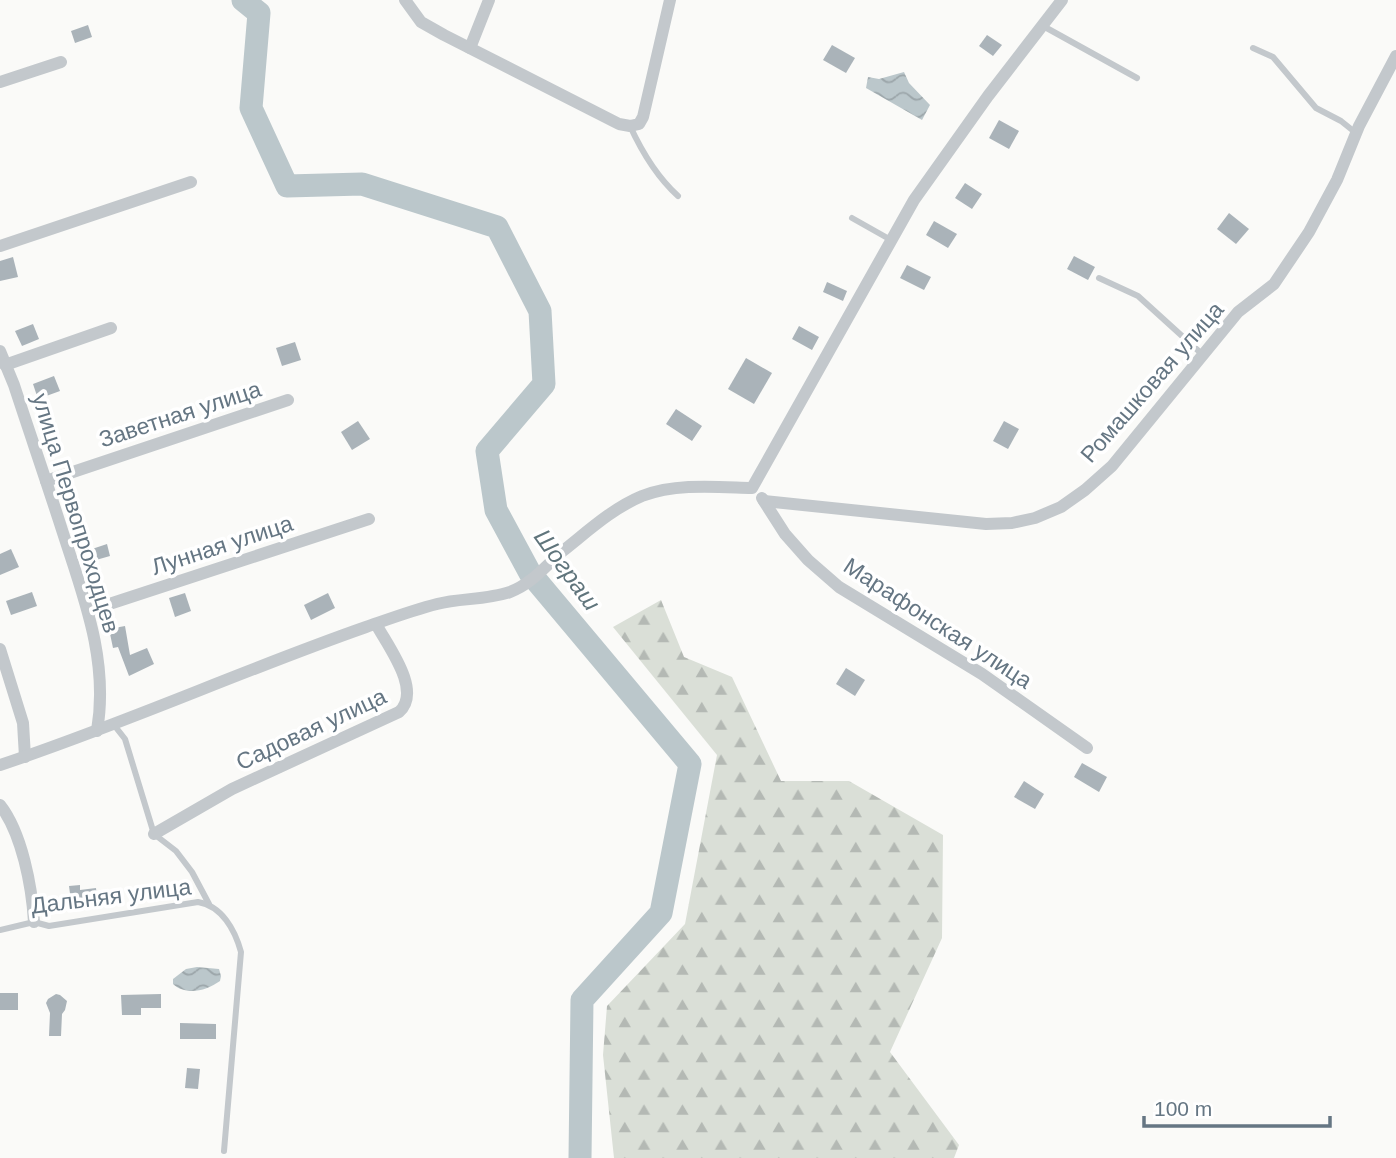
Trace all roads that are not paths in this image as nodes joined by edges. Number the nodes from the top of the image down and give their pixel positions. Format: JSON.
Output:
{"nodes":[{"id":1,"x":405,"y":0,"type":"edge"},
{"id":2,"x":489,"y":0,"type":"edge"},
{"id":3,"x":670,"y":0,"type":"edge"},
{"id":4,"x":1062,"y":0,"type":"edge"},
{"id":5,"x":1043,"y":26,"type":"junction"},
{"id":6,"x":470,"y":48,"type":"junction"},
{"id":7,"x":1253,"y":48,"type":"dead end"},
{"id":8,"x":1396,"y":55,"type":"edge"},
{"id":9,"x":61,"y":62,"type":"dead end"},
{"id":10,"x":1137,"y":78,"type":"dead end"},
{"id":11,"x":0,"y":82,"type":"edge"},
{"id":12,"x":630,"y":126,"type":"junction"},
{"id":13,"x":1356,"y":133,"type":"junction"},
{"id":14,"x":191,"y":183,"type":"dead end"},
{"id":15,"x":678,"y":197,"type":"dead end"},
{"id":16,"x":852,"y":218,"type":"dead end"},
{"id":17,"x":891,"y":240,"type":"junction"},
{"id":18,"x":0,"y":246,"type":"edge"},
{"id":19,"x":1099,"y":278,"type":"dead end"},
{"id":20,"x":111,"y":328,"type":"dead end"},
{"id":21,"x":0,"y":351,"type":"edge"},
{"id":22,"x":1203,"y":355,"type":"junction"},
{"id":23,"x":5,"y":365,"type":"junction"},
{"id":24,"x":288,"y":400,"type":"dead end"},
{"id":25,"x":46,"y":481,"type":"junction"},
{"id":26,"x":752,"y":488,"type":"junction"},
{"id":27,"x":764,"y":501,"type":"junction"},
{"id":28,"x":369,"y":519,"type":"dead end"},
{"id":29,"x":88,"y":611,"type":"junction"},
{"id":30,"x":376,"y":624,"type":"junction"},
{"id":31,"x":0,"y":649,"type":"edge"},
{"id":32,"x":114,"y":725,"type":"junction"},
{"id":33,"x":97,"y":731,"type":"junction"},
{"id":34,"x":1087,"y":748,"type":"dead end"},
{"id":35,"x":25,"y":757,"type":"junction"},
{"id":36,"x":0,"y":765,"type":"edge"},
{"id":37,"x":0,"y":805,"type":"edge"},
{"id":38,"x":155,"y":834,"type":"junction"},
{"id":39,"x":209,"y":904,"type":"junction"},
{"id":40,"x":34,"y":922,"type":"junction"},
{"id":41,"x":0,"y":930,"type":"edge"},
{"id":42,"x":224,"y":1151,"type":"dead end"}],
"edges":[{"from":1,"to":6,"type":"street"},
{"from":2,"to":6,"type":"street"},
{"from":3,"to":12,"type":"street"},
{"from":4,"to":5,"type":"street"},
{"from":5,"to":10,"type":"lane"},
{"from":5,"to":17,"type":"street"},
{"from":6,"to":12,"type":"street"},
{"from":7,"to":13,"type":"lane"},
{"from":8,"to":13,"type":"street","name":"Ромашковая улица"},
{"from":9,"to":11,"type":"street"},
{"from":12,"to":15,"type":"lane"},
{"from":13,"to":22,"type":"street","name":"Ромашковая улица"},
{"from":14,"to":18,"type":"street"},
{"from":16,"to":17,"type":"lane"},
{"from":17,"to":26,"type":"street"},
{"from":19,"to":22,"type":"lane"},
{"from":20,"to":23,"type":"street"},
{"from":21,"to":23,"type":"street","name":"улица Первопроходцев"},
{"from":22,"to":27,"type":"street","name":"Ромашковая улица"},
{"from":23,"to":25,"type":"street","name":"улица Первопроходцев"},
{"from":24,"to":25,"type":"street","name":"Заветная улица"},
{"from":25,"to":29,"type":"street","name":"улица Первопроходцев"},
{"from":26,"to":27,"type":"street","name":"Марафонская улица"},
{"from":26,"to":30,"type":"street"},
{"from":27,"to":34,"type":"street","name":"Марафонская улица"},
{"from":28,"to":29,"type":"street","name":"Лунная улица"},
{"from":29,"to":33,"type":"street","name":"улица Первопроходцев"},
{"from":30,"to":32,"type":"street"},
{"from":30,"to":38,"type":"street","name":"Садовая улица"},
{"from":31,"to":35,"type":"street"},
{"from":32,"to":33,"type":"street"},
{"from":32,"to":38,"type":"lane"},
{"from":33,"to":35,"type":"street"},
{"from":35,"to":36,"type":"street"},
{"from":37,"to":40,"type":"street"},
{"from":38,"to":39,"type":"lane"},
{"from":39,"to":40,"type":"lane","name":"Дальняя улица"},
{"from":39,"to":42,"type":"lane","name":"Дальняя улица"},
{"from":40,"to":41,"type":"lane","name":"Дальняя улица"}]}
